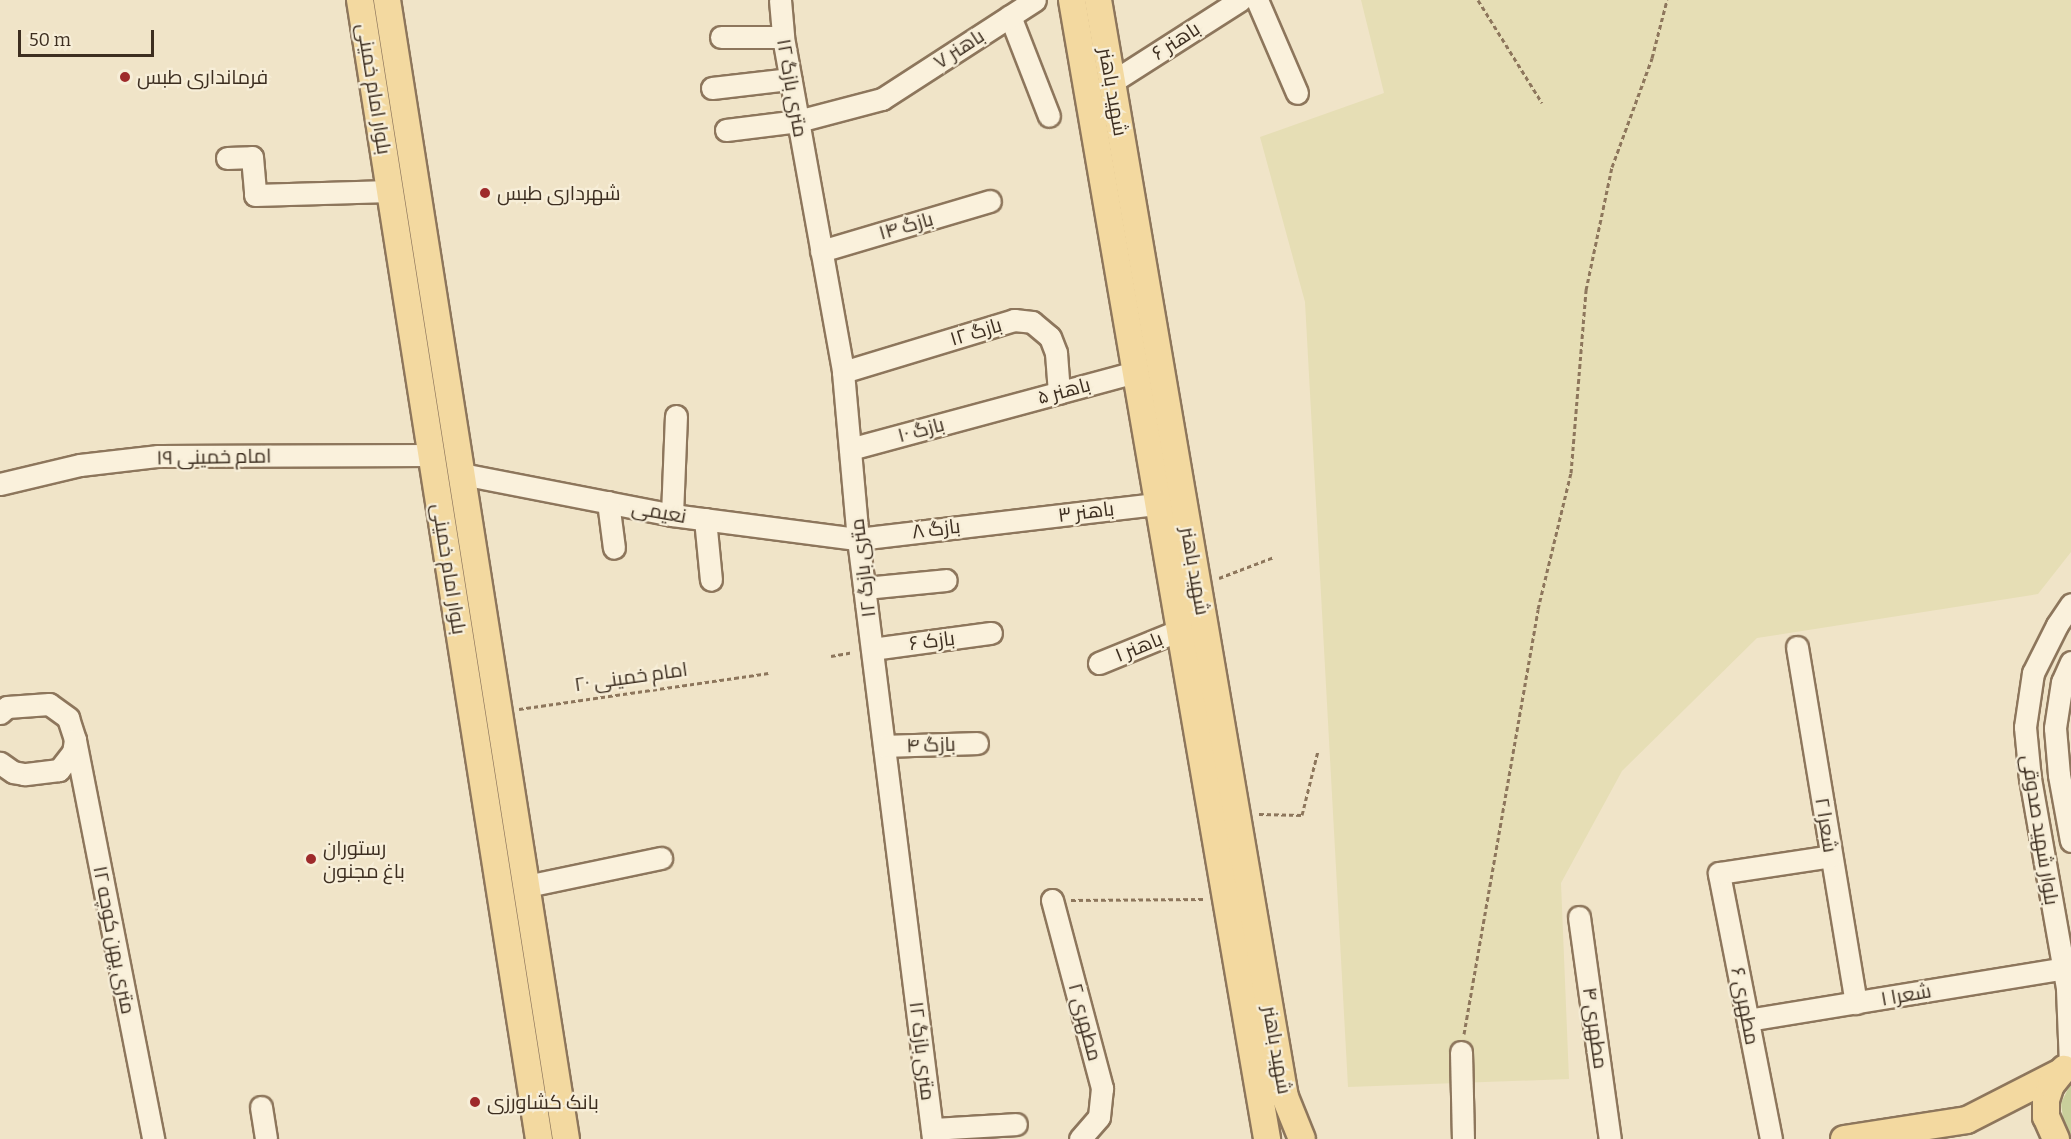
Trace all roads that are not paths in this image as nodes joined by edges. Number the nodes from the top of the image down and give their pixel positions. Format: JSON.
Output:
{"nodes":[{"id":1,"x":360,"y":0,"type":"edge"},
{"id":2,"x":387,"y":0,"type":"edge"},
{"id":3,"x":780,"y":0,"type":"edge"},
{"id":4,"x":1035,"y":0,"type":"edge"},
{"id":5,"x":1072,"y":0,"type":"edge"},
{"id":6,"x":1098,"y":0,"type":"edge"},
{"id":7,"x":1240,"y":0,"type":"edge"},
{"id":8,"x":1257,"y":0,"type":"edge"},
{"id":9,"x":1010,"y":16,"type":"junction"},
{"id":10,"x":721,"y":37,"type":"dead end"},
{"id":11,"x":783,"y":37,"type":"junction"},
{"id":12,"x":790,"y":79,"type":"junction"},
{"id":13,"x":1112,"y":82,"type":"junction"},
{"id":14,"x":712,"y":88,"type":"dead end"},
{"id":15,"x":1297,"y":93,"type":"dead end"},
{"id":16,"x":1049,"y":116,"type":"dead end"},
{"id":17,"x":798,"y":121,"type":"junction"},
{"id":18,"x":726,"y":130,"type":"dead end"},
{"id":19,"x":227,"y":158,"type":"dead end"},
{"id":20,"x":390,"y":191,"type":"junction"},
{"id":21,"x":990,"y":201,"type":"dead end"},
{"id":22,"x":821,"y":251,"type":"junction"},
{"id":23,"x":843,"y":372,"type":"junction"},
{"id":24,"x":1136,"y":372,"type":"junction"},
{"id":25,"x":1059,"y":393,"type":"junction"},
{"id":26,"x":993,"y":411,"type":"joint"},
{"id":27,"x":676,"y":416,"type":"dead end"},
{"id":28,"x":850,"y":449,"type":"junction"},
{"id":29,"x":431,"y":454,"type":"junction"},
{"id":30,"x":462,"y":474,"type":"junction"},
{"id":31,"x":0,"y":484,"type":"edge"},
{"id":32,"x":1171,"y":501,"type":"junction"},
{"id":33,"x":608,"y":502,"type":"junction"},
{"id":34,"x":672,"y":515,"type":"junction"},
{"id":35,"x":705,"y":519,"type":"junction"},
{"id":36,"x":1014,"y":520,"type":"joint"},
{"id":37,"x":858,"y":539,"type":"junction"},
{"id":38,"x":614,"y":548,"type":"dead end"},
{"id":39,"x":711,"y":580,"type":"dead end"},
{"id":40,"x":946,"y":580,"type":"dead end"},
{"id":41,"x":864,"y":588,"type":"junction"},
{"id":42,"x":2071,"y":604,"type":"edge"},
{"id":43,"x":1180,"y":630,"type":"junction"},
{"id":44,"x":991,"y":633,"type":"dead end"},
{"id":45,"x":1797,"y":647,"type":"dead end"},
{"id":46,"x":872,"y":648,"type":"junction"},
{"id":47,"x":2071,"y":662,"type":"edge"},
{"id":48,"x":1099,"y":663,"type":"dead end"},
{"id":49,"x":0,"y":713,"type":"edge"},
{"id":50,"x":2025,"y":727,"type":"junction"},
{"id":51,"x":2055,"y":728,"type":"junction"},
{"id":52,"x":75,"y":740,"type":"junction"},
{"id":53,"x":977,"y":744,"type":"dead end"},
{"id":54,"x":884,"y":746,"type":"junction"},
{"id":55,"x":0,"y":763,"type":"edge"},
{"id":56,"x":2071,"y":842,"type":"edge"},
{"id":57,"x":1832,"y":856,"type":"junction"},
{"id":58,"x":661,"y":858,"type":"dead end"},
{"id":59,"x":526,"y":886,"type":"junction"},
{"id":60,"x":1052,"y":900,"type":"road end"},
{"id":61,"x":1580,"y":917,"type":"dead end"},
{"id":62,"x":2064,"y":968,"type":"junction"},
{"id":63,"x":1856,"y":1003,"type":"junction"},
{"id":64,"x":1748,"y":1020,"type":"junction"},
{"id":65,"x":1461,"y":1052,"type":"road end"},
{"id":66,"x":2067,"y":1067,"type":"edge"},
{"id":67,"x":261,"y":1107,"type":"dead end"},
{"id":68,"x":1016,"y":1124,"type":"dead end"},
{"id":69,"x":933,"y":1134,"type":"edge"},
{"id":70,"x":153,"y":1139,"type":"edge"},
{"id":71,"x":266,"y":1139,"type":"edge"},
{"id":72,"x":539,"y":1139,"type":"edge"},
{"id":73,"x":566,"y":1139,"type":"edge"},
{"id":74,"x":1080,"y":1139,"type":"edge"},
{"id":75,"x":1267,"y":1139,"type":"edge"},
{"id":76,"x":1302,"y":1139,"type":"edge"},
{"id":77,"x":1463,"y":1139,"type":"edge"},
{"id":78,"x":1610,"y":1139,"type":"edge"},
{"id":79,"x":1771,"y":1139,"type":"edge"},
{"id":80,"x":1844,"y":1139,"type":"edge"},
{"id":81,"x":2056,"y":1139,"type":"edge"}],
"edges":[{"from":1,"to":20,"type":"main road","name":"بلوار امام خمینی"},
{"from":2,"to":30,"type":"main road","name":"بلوار امام خمینی"},
{"from":3,"to":11,"type":"street","name":"۱۲ متری بازگ"},
{"from":4,"to":9,"type":"street","name":"باهنر ۷"},
{"from":5,"to":24,"type":"main road","name":"شهید باهنر"},
{"from":6,"to":13,"type":"main road","name":"شهید باهنر"},
{"from":7,"to":13,"type":"street","name":"باهنر ۶"},
{"from":8,"to":15,"type":"street"},
{"from":9,"to":16,"type":"street"},
{"from":9,"to":17,"type":"street","name":"باهنر ۷"},
{"from":10,"to":11,"type":"street"},
{"from":11,"to":12,"type":"street","name":"۱۲ متری بازگ"},
{"from":12,"to":14,"type":"street"},
{"from":12,"to":17,"type":"street","name":"۱۲ متری بازگ"},
{"from":13,"to":32,"type":"main road","name":"شهید باهنر"},
{"from":17,"to":18,"type":"street","name":"باهنر ۷"},
{"from":17,"to":22,"type":"street","name":"۱۲ متری بازگ"},
{"from":19,"to":20,"type":"street"},
{"from":20,"to":29,"type":"main road","name":"بلوار امام خمینی"},
{"from":21,"to":22,"type":"street","name":"بازگ ۱۴"},
{"from":22,"to":23,"type":"street","name":"۱۲ متری بازگ"},
{"from":23,"to":25,"type":"street","name":"بازگ ۱۲"},
{"from":23,"to":28,"type":"street","name":"۱۲ متری بازگ"},
{"from":24,"to":25,"type":"street","name":"باهنر ۵"},
{"from":24,"to":32,"type":"main road","name":"شهید باهنر"},
{"from":25,"to":26,"type":"street","name":"باهنر ۵"},
{"from":26,"to":28,"type":"street","name":"بازگ ۱۰"},
{"from":27,"to":34,"type":"street"},
{"from":28,"to":37,"type":"street","name":"۱۲ متری بازگ"},
{"from":29,"to":31,"type":"street","name":"امام خمینی ۱۹"},
{"from":29,"to":72,"type":"main road","name":"بلوار امام خمینی"},
{"from":30,"to":33,"type":"street","name":"نعیمی"},
{"from":30,"to":59,"type":"main road","name":"بلوار امام خمینی"},
{"from":32,"to":36,"type":"street","name":"باهنر ۳"},
{"from":32,"to":43,"type":"main road","name":"شهید باهنر"},
{"from":32,"to":76,"type":"main road","name":"شهید باهنر"},
{"from":33,"to":34,"type":"street","name":"نعیمی"},
{"from":33,"to":38,"type":"street"},
{"from":34,"to":35,"type":"street","name":"نعیمی"},
{"from":35,"to":37,"type":"street","name":"نعیمی"},
{"from":35,"to":39,"type":"street"},
{"from":36,"to":37,"type":"street","name":"بازگ ۸"},
{"from":37,"to":41,"type":"street","name":"۱۲ متری بازگ"},
{"from":40,"to":41,"type":"street"},
{"from":41,"to":46,"type":"street","name":"۱۲ متری بازگ"},
{"from":42,"to":50,"type":"street","name":"بلوار شهید صدوقی"},
{"from":43,"to":48,"type":"street","name":"باهنر ۱"},
{"from":43,"to":75,"type":"main road","name":"شهید باهنر"},
{"from":44,"to":46,"type":"street","name":"بازک ۶"},
{"from":45,"to":57,"type":"street","name":"شعرا ۲"},
{"from":46,"to":54,"type":"street","name":"۱۲ متری بازگ"},
{"from":47,"to":51,"type":"street","name":"بلوار شهید صدوقی"},
{"from":49,"to":52,"type":"street","name":"۱۲ متری پهن کوچه"},
{"from":50,"to":51,"type":"street"},
{"from":50,"to":62,"type":"street","name":"بلوار شهید صدوقی"},
{"from":51,"to":56,"type":"street","name":"بلوار شهید صدوقی"},
{"from":52,"to":55,"type":"street"},
{"from":52,"to":70,"type":"street","name":"۱۲ متری پهن کوچه"},
{"from":53,"to":54,"type":"street","name":"بازگ ۴"},
{"from":54,"to":69,"type":"street","name":"۱۲ متری بازگ"},
{"from":57,"to":63,"type":"street","name":"شعرا ۲"},
{"from":57,"to":64,"type":"street","name":"مطهری ۶"},
{"from":58,"to":59,"type":"street"},
{"from":59,"to":73,"type":"main road","name":"بلوار امام خمینی"},
{"from":60,"to":74,"type":"street","name":"مطهری ۲"},
{"from":61,"to":78,"type":"street","name":"مطهری ۴"},
{"from":62,"to":63,"type":"street","name":"شعرا ۱"},
{"from":62,"to":66,"type":"street","name":"بلوار شهید صدوقی"},
{"from":63,"to":64,"type":"street","name":"شعرا ۱"},
{"from":64,"to":79,"type":"street","name":"مطهری ۶"},
{"from":65,"to":77,"type":"street"},
{"from":66,"to":80,"type":"main road"},
{"from":66,"to":81,"type":"main road"},
{"from":67,"to":71,"type":"street"},
{"from":68,"to":69,"type":"street"}]}
